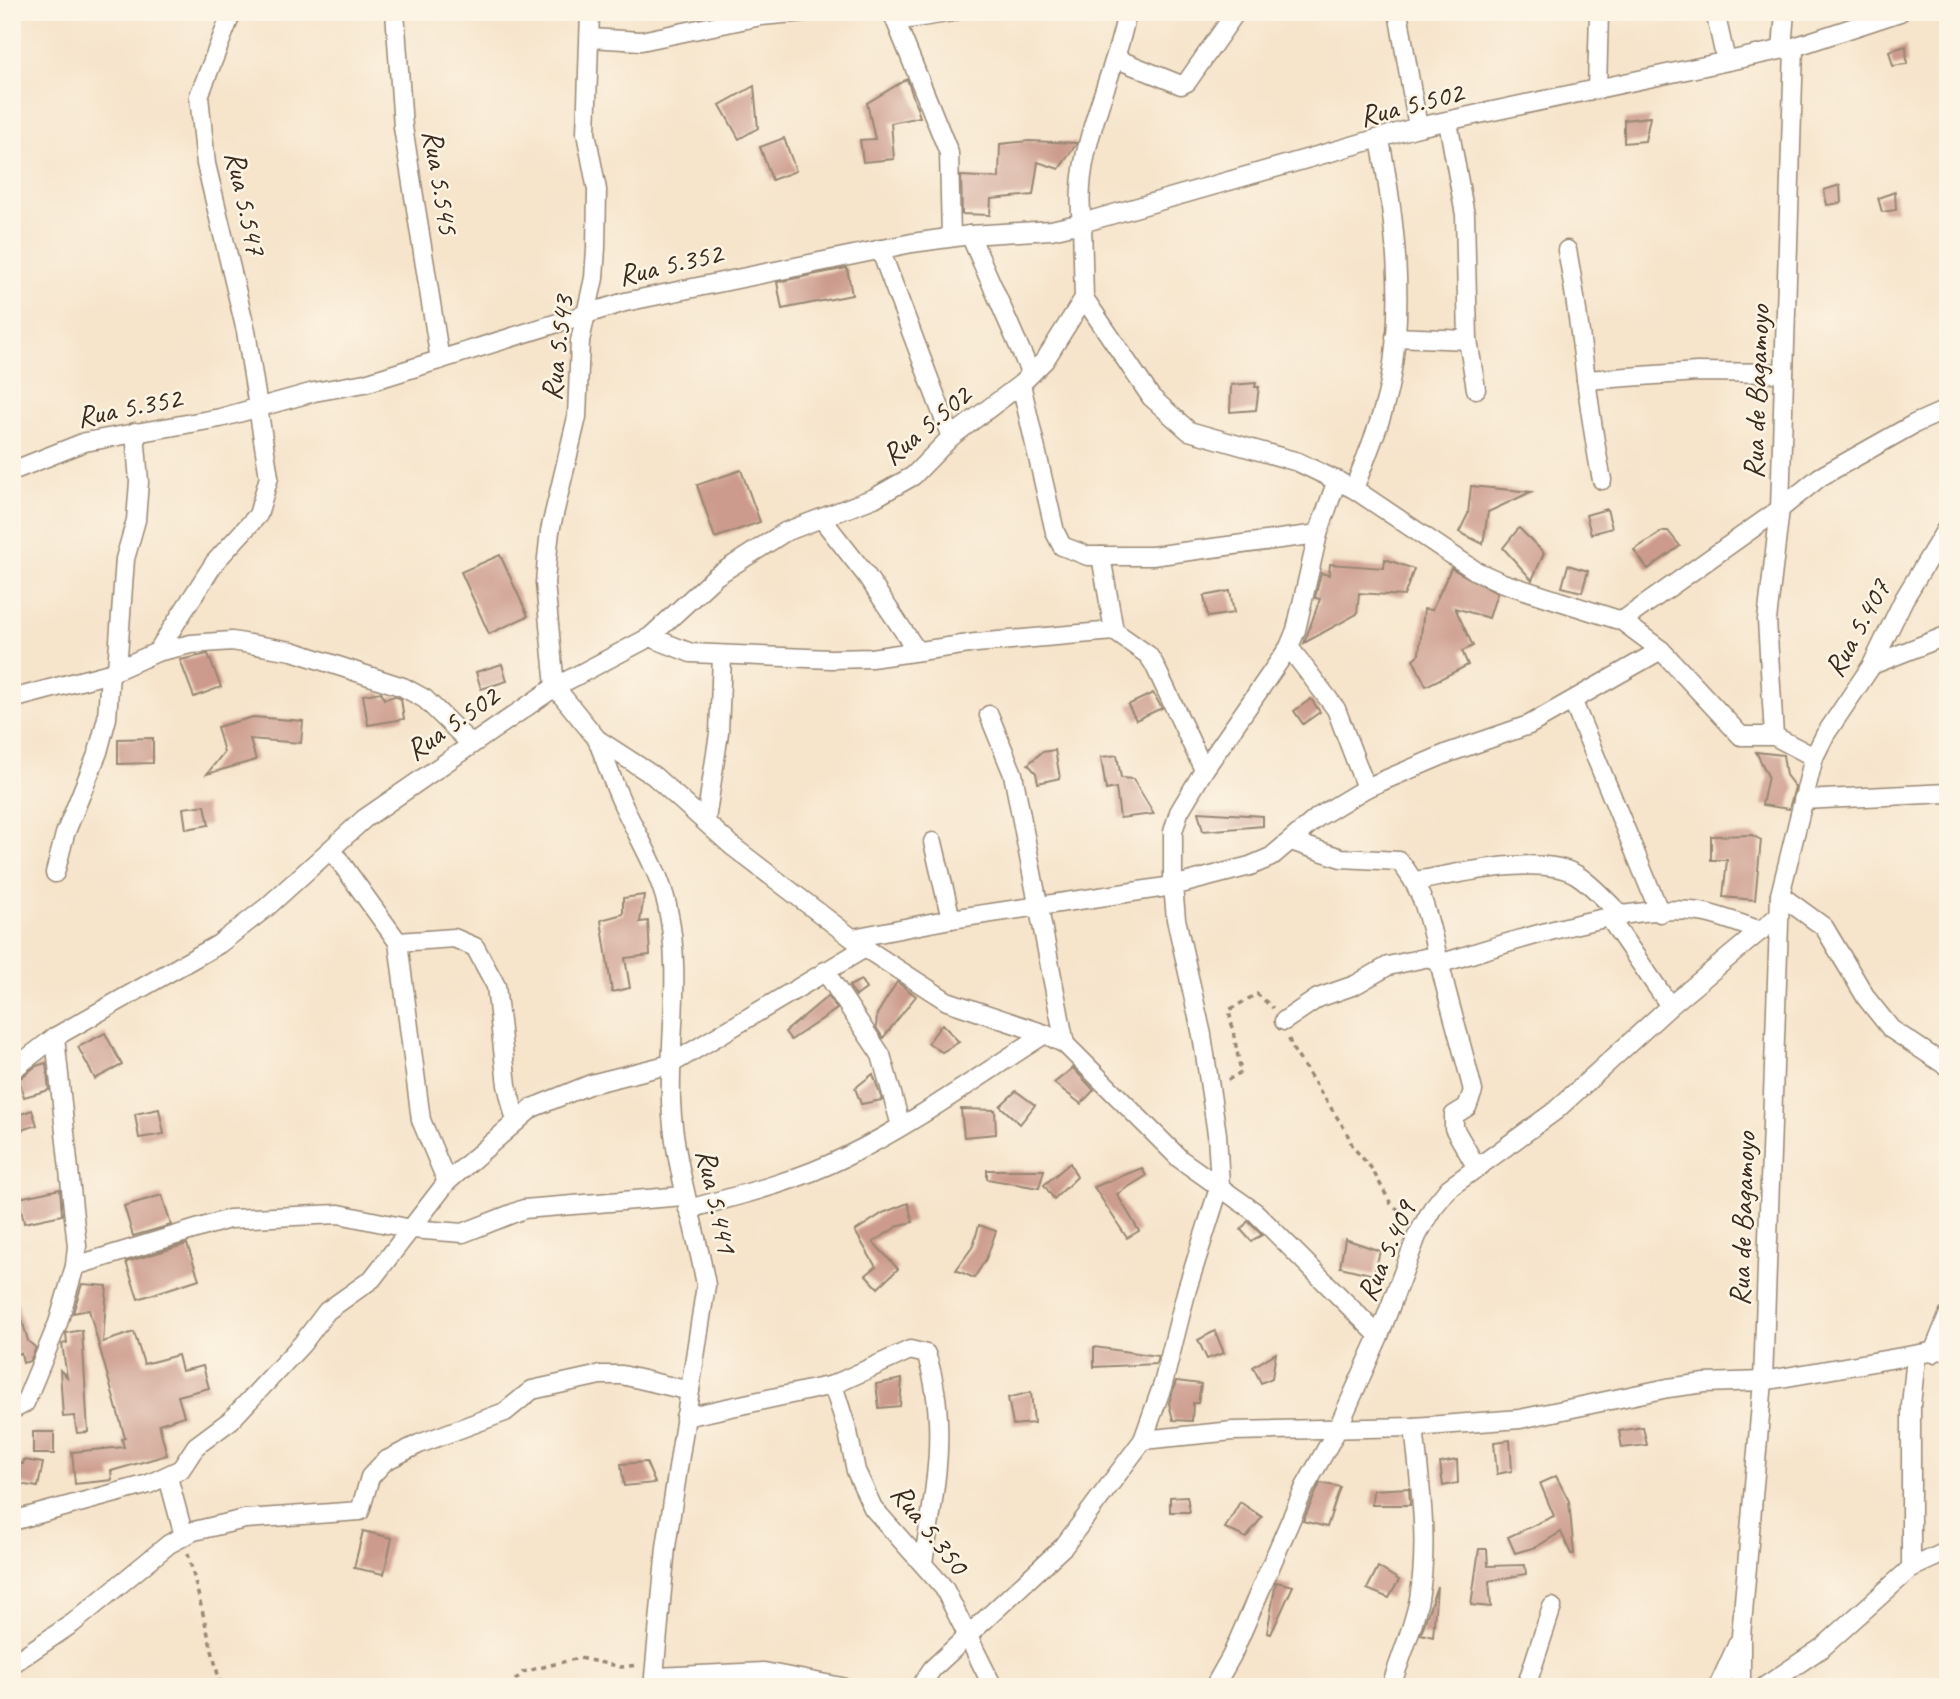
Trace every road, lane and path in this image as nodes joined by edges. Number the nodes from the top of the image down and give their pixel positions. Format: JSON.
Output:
{"nodes":[{"id":1,"x":232,"y":12,"type":"edge"},
{"id":2,"x":395,"y":12,"type":"edge"},
{"id":3,"x":590,"y":12,"type":"edge"},
{"id":4,"x":805,"y":12,"type":"edge"},
{"id":5,"x":953,"y":12,"type":"edge"},
{"id":6,"x":1127,"y":12,"type":"edge"},
{"id":7,"x":1236,"y":12,"type":"edge"},
{"id":8,"x":1398,"y":12,"type":"edge"},
{"id":9,"x":1599,"y":12,"type":"edge"},
{"id":10,"x":1715,"y":12,"type":"edge"},
{"id":11,"x":1785,"y":12,"type":"edge"},
{"id":12,"x":1900,"y":12,"type":"edge"},
{"id":13,"x":894,"y":17,"type":"edge"},
{"id":14,"x":590,"y":38,"type":"junction"},
{"id":15,"x":1788,"y":48,"type":"junction"},
{"id":16,"x":1117,"y":59,"type":"junction"},
{"id":17,"x":1727,"y":61,"type":"junction"},
{"id":18,"x":1597,"y":90,"type":"junction"},
{"id":19,"x":1448,"y":122,"type":"junction"},
{"id":20,"x":1418,"y":127,"type":"junction"},
{"id":21,"x":1380,"y":140,"type":"junction"},
{"id":22,"x":1082,"y":223,"type":"junction"},
{"id":23,"x":970,"y":234,"type":"junction"},
{"id":24,"x":951,"y":237,"type":"junction"},
{"id":25,"x":880,"y":249,"type":"junction"},
{"id":26,"x":1567,"y":250,"type":"dead end"},
{"id":27,"x":1084,"y":298,"type":"junction"},
{"id":28,"x":585,"y":314,"type":"junction"},
{"id":29,"x":1395,"y":337,"type":"junction"},
{"id":30,"x":1468,"y":340,"type":"junction"},
{"id":31,"x":440,"y":360,"type":"junction"},
{"id":32,"x":1784,"y":373,"type":"junction"},
{"id":33,"x":1026,"y":379,"type":"junction"},
{"id":34,"x":1586,"y":380,"type":"junction"},
{"id":35,"x":1476,"y":389,"type":"dead end"},
{"id":36,"x":260,"y":409,"type":"junction"},
{"id":37,"x":1948,"y":409,"type":"edge"},
{"id":38,"x":135,"y":432,"type":"junction"},
{"id":39,"x":951,"y":437,"type":"junction"},
{"id":40,"x":12,"y":471,"type":"edge"},
{"id":41,"x":1337,"y":480,"type":"junction"},
{"id":42,"x":1602,"y":480,"type":"dead end"},
{"id":43,"x":1354,"y":489,"type":"junction"},
{"id":44,"x":1780,"y":509,"type":"junction"},
{"id":45,"x":822,"y":519,"type":"junction"},
{"id":46,"x":1948,"y":526,"type":"edge"},
{"id":47,"x":1318,"y":534,"type":"junction"},
{"id":48,"x":1101,"y":556,"type":"junction"},
{"id":49,"x":1622,"y":621,"type":"junction"},
{"id":50,"x":1114,"y":631,"type":"junction"},
{"id":51,"x":1948,"y":635,"type":"edge"},
{"id":52,"x":650,"y":637,"type":"junction"},
{"id":53,"x":1289,"y":647,"type":"junction"},
{"id":54,"x":1661,"y":650,"type":"junction"},
{"id":55,"x":917,"y":651,"type":"junction"},
{"id":56,"x":157,"y":652,"type":"junction"},
{"id":57,"x":722,"y":656,"type":"junction"},
{"id":58,"x":1872,"y":665,"type":"junction"},
{"id":59,"x":114,"y":671,"type":"junction"},
{"id":60,"x":555,"y":687,"type":"junction"},
{"id":61,"x":12,"y":699,"type":"edge"},
{"id":62,"x":1573,"y":702,"type":"junction"},
{"id":63,"x":989,"y":715,"type":"dead end"},
{"id":64,"x":1773,"y":736,"type":"junction"},
{"id":65,"x":597,"y":739,"type":"junction"},
{"id":66,"x":470,"y":743,"type":"junction"},
{"id":67,"x":1814,"y":757,"type":"junction"},
{"id":68,"x":1204,"y":770,"type":"junction"},
{"id":69,"x":1366,"y":788,"type":"junction"},
{"id":70,"x":1948,"y":793,"type":"edge"},
{"id":71,"x":1802,"y":800,"type":"junction"},
{"id":72,"x":706,"y":820,"type":"junction"},
{"id":73,"x":1291,"y":841,"type":"junction"},
{"id":74,"x":933,"y":842,"type":"dead end"},
{"id":75,"x":331,"y":849,"type":"junction"},
{"id":76,"x":55,"y":873,"type":"dead end"},
{"id":77,"x":1416,"y":881,"type":"junction"},
{"id":78,"x":1172,"y":886,"type":"junction"},
{"id":79,"x":1780,"y":895,"type":"junction"},
{"id":80,"x":1038,"y":905,"type":"junction"},
{"id":81,"x":1660,"y":913,"type":"junction"},
{"id":82,"x":1777,"y":917,"type":"junction"},
{"id":83,"x":1616,"y":918,"type":"junction"},
{"id":84,"x":951,"y":919,"type":"junction"},
{"id":85,"x":1761,"y":931,"type":"junction"},
{"id":86,"x":398,"y":942,"type":"junction"},
{"id":87,"x":859,"y":943,"type":"junction"},
{"id":88,"x":1439,"y":964,"type":"junction"},
{"id":89,"x":825,"y":971,"type":"junction"},
{"id":90,"x":1670,"y":1006,"type":"junction"},
{"id":91,"x":1284,"y":1021,"type":"junction"},
{"id":92,"x":1045,"y":1034,"type":"junction"},
{"id":93,"x":55,"y":1037,"type":"junction"},
{"id":94,"x":1065,"y":1044,"type":"junction"},
{"id":95,"x":671,"y":1065,"type":"junction"},
{"id":96,"x":1948,"y":1068,"type":"edge"},
{"id":97,"x":12,"y":1070,"type":"edge"},
{"id":98,"x":1209,"y":1083,"type":"junction"},
{"id":99,"x":516,"y":1122,"type":"junction"},
{"id":100,"x":901,"y":1126,"type":"junction"},
{"id":101,"x":1477,"y":1168,"type":"junction"},
{"id":102,"x":447,"y":1182,"type":"junction"},
{"id":103,"x":1220,"y":1185,"type":"junction"},
{"id":104,"x":686,"y":1203,"type":"junction"},
{"id":105,"x":1422,"y":1228,"type":"junction"},
{"id":106,"x":411,"y":1229,"type":"junction"},
{"id":107,"x":75,"y":1266,"type":"junction"},
{"id":108,"x":1948,"y":1316,"type":"edge"},
{"id":109,"x":1379,"y":1336,"type":"junction"},
{"id":110,"x":1932,"y":1353,"type":"edge"},
{"id":111,"x":1763,"y":1381,"type":"junction"},
{"id":112,"x":832,"y":1385,"type":"junction"},
{"id":113,"x":690,"y":1391,"type":"junction"},
{"id":114,"x":12,"y":1410,"type":"edge"},
{"id":115,"x":685,"y":1417,"type":"junction"},
{"id":116,"x":1414,"y":1427,"type":"junction"},
{"id":117,"x":1337,"y":1430,"type":"junction"},
{"id":118,"x":1143,"y":1440,"type":"junction"},
{"id":119,"x":168,"y":1477,"type":"junction"},
{"id":120,"x":12,"y":1521,"type":"edge"},
{"id":121,"x":184,"y":1536,"type":"junction"},
{"id":122,"x":1948,"y":1551,"type":"edge"},
{"id":123,"x":923,"y":1562,"type":"junction"},
{"id":124,"x":1911,"y":1568,"type":"junction"},
{"id":125,"x":1552,"y":1607,"type":"dead end"},
{"id":126,"x":1741,"y":1636,"type":"junction"},
{"id":127,"x":967,"y":1637,"type":"junction"},
{"id":128,"x":12,"y":1664,"type":"edge"},
{"id":129,"x":655,"y":1675,"type":"edge"},
{"id":130,"x":519,"y":1679,"type":"junction"},
{"id":131,"x":221,"y":1687,"type":"edge"},
{"id":132,"x":508,"y":1687,"type":"edge"},
{"id":133,"x":520,"y":1687,"type":"edge"},
{"id":134,"x":842,"y":1687,"type":"edge"},
{"id":135,"x":920,"y":1687,"type":"edge"},
{"id":136,"x":993,"y":1687,"type":"edge"},
{"id":137,"x":1214,"y":1687,"type":"edge"},
{"id":138,"x":1391,"y":1687,"type":"edge"},
{"id":139,"x":1526,"y":1687,"type":"edge"},
{"id":140,"x":1717,"y":1687,"type":"edge"},
{"id":141,"x":1741,"y":1687,"type":"edge"},
{"id":142,"x":1764,"y":1687,"type":"edge"}],
"edges":[{"from":1,"to":36,"type":"street","name":"Rua 5.547"},
{"from":2,"to":31,"type":"street","name":"Rua 5.545"},
{"from":3,"to":14,"type":"street","name":"Rua 5.543"},
{"from":4,"to":14,"type":"street"},
{"from":5,"to":13,"type":"street"},
{"from":6,"to":16,"type":"street"},
{"from":7,"to":16,"type":"street"},
{"from":8,"to":20,"type":"street"},
{"from":9,"to":18,"type":"street"},
{"from":10,"to":17,"type":"street"},
{"from":11,"to":15,"type":"street","name":"Rua de Bagamoyo"},
{"from":12,"to":15,"type":"street","name":"Rua 5.502"},
{"from":13,"to":24,"type":"street"},
{"from":14,"to":28,"type":"street","name":"Rua 5.543"},
{"from":15,"to":17,"type":"street","name":"Rua 5.502"},
{"from":15,"to":32,"type":"street","name":"Rua de Bagamoyo"},
{"from":16,"to":22,"type":"street"},
{"from":17,"to":18,"type":"street","name":"Rua 5.502"},
{"from":18,"to":19,"type":"street","name":"Rua 5.502"},
{"from":19,"to":20,"type":"street","name":"Rua 5.502"},
{"from":19,"to":30,"type":"street"},
{"from":20,"to":21,"type":"street","name":"Rua 5.502"},
{"from":21,"to":22,"type":"street","name":"Rua 5.502"},
{"from":21,"to":29,"type":"street"},
{"from":22,"to":23,"type":"street","name":"Rua 5.352"},
{"from":22,"to":27,"type":"street"},
{"from":23,"to":24,"type":"street","name":"Rua 5.352"},
{"from":23,"to":33,"type":"street"},
{"from":24,"to":25,"type":"street","name":"Rua 5.352"},
{"from":25,"to":28,"type":"street","name":"Rua 5.352"},
{"from":25,"to":39,"type":"street"},
{"from":26,"to":34,"type":"street"},
{"from":27,"to":33,"type":"street","name":"Rua 5.502"},
{"from":27,"to":41,"type":"street"},
{"from":28,"to":31,"type":"street","name":"Rua 5.352"},
{"from":28,"to":60,"type":"street","name":"Rua 5.543"},
{"from":29,"to":30,"type":"street"},
{"from":29,"to":43,"type":"street"},
{"from":30,"to":35,"type":"street"},
{"from":31,"to":36,"type":"street","name":"Rua 5.352"},
{"from":32,"to":34,"type":"street"},
{"from":32,"to":44,"type":"street","name":"Rua de Bagamoyo"},
{"from":33,"to":39,"type":"street","name":"Rua 5.502"},
{"from":33,"to":48,"type":"street"},
{"from":34,"to":42,"type":"street"},
{"from":36,"to":38,"type":"street","name":"Rua 5.352"},
{"from":36,"to":56,"type":"street","name":"Rua 5.547"},
{"from":37,"to":44,"type":"street"},
{"from":38,"to":40,"type":"street","name":"Rua 5.352"},
{"from":38,"to":59,"type":"street"},
{"from":39,"to":45,"type":"street","name":"Rua 5.502"},
{"from":41,"to":43,"type":"street"},
{"from":41,"to":47,"type":"street"},
{"from":43,"to":49,"type":"street"},
{"from":44,"to":49,"type":"street"},
{"from":44,"to":64,"type":"street","name":"Rua de Bagamoyo"},
{"from":45,"to":52,"type":"street","name":"Rua 5.502"},
{"from":45,"to":55,"type":"street"},
{"from":46,"to":58,"type":"street","name":"Rua 5.407"},
{"from":47,"to":48,"type":"street"},
{"from":47,"to":53,"type":"street"},
{"from":48,"to":50,"type":"street"},
{"from":49,"to":54,"type":"street"},
{"from":50,"to":55,"type":"street"},
{"from":50,"to":68,"type":"street"},
{"from":51,"to":58,"type":"street"},
{"from":52,"to":57,"type":"street"},
{"from":52,"to":60,"type":"street","name":"Rua 5.502"},
{"from":53,"to":68,"type":"street"},
{"from":53,"to":69,"type":"street"},
{"from":54,"to":62,"type":"street"},
{"from":54,"to":64,"type":"street"},
{"from":55,"to":57,"type":"street"},
{"from":56,"to":59,"type":"street"},
{"from":56,"to":66,"type":"street"},
{"from":57,"to":72,"type":"street"},
{"from":58,"to":67,"type":"street","name":"Rua 5.407"},
{"from":59,"to":61,"type":"street"},
{"from":59,"to":76,"type":"street"},
{"from":60,"to":65,"type":"street"},
{"from":60,"to":66,"type":"street","name":"Rua 5.502"},
{"from":62,"to":69,"type":"street"},
{"from":62,"to":81,"type":"street"},
{"from":63,"to":80,"type":"street"},
{"from":64,"to":67,"type":"street"},
{"from":65,"to":72,"type":"street"},
{"from":65,"to":95,"type":"street","name":"Rua 5.441"},
{"from":66,"to":75,"type":"street","name":"Rua 5.502"},
{"from":67,"to":71,"type":"street","name":"Rua de Bagamoyo"},
{"from":68,"to":78,"type":"street"},
{"from":69,"to":73,"type":"street"},
{"from":70,"to":71,"type":"street"},
{"from":71,"to":79,"type":"street","name":"Rua de Bagamoyo"},
{"from":72,"to":87,"type":"street"},
{"from":73,"to":77,"type":"street"},
{"from":73,"to":78,"type":"street"},
{"from":74,"to":84,"type":"street"},
{"from":75,"to":86,"type":"street"},
{"from":75,"to":93,"type":"street","name":"Rua 5.502"},
{"from":77,"to":83,"type":"street"},
{"from":77,"to":88,"type":"street"},
{"from":78,"to":80,"type":"street"},
{"from":78,"to":98,"type":"street"},
{"from":79,"to":82,"type":"street","name":"Rua de Bagamoyo"},
{"from":79,"to":96,"type":"street"},
{"from":80,"to":84,"type":"street"},
{"from":80,"to":94,"type":"street"},
{"from":81,"to":83,"type":"street"},
{"from":81,"to":85,"type":"street"},
{"from":82,"to":85,"type":"street","name":"Rua 5.409"},
{"from":82,"to":111,"type":"street","name":"Rua de Bagamoyo"},
{"from":83,"to":88,"type":"street"},
{"from":83,"to":90,"type":"street"},
{"from":84,"to":87,"type":"street"},
{"from":85,"to":90,"type":"street","name":"Rua 5.409"},
{"from":86,"to":99,"type":"street"},
{"from":86,"to":102,"type":"street"},
{"from":87,"to":89,"type":"street"},
{"from":87,"to":92,"type":"street"},
{"from":88,"to":91,"type":"street"},
{"from":88,"to":101,"type":"street"},
{"from":89,"to":95,"type":"street"},
{"from":89,"to":100,"type":"street"},
{"from":90,"to":101,"type":"street","name":"Rua 5.409"},
{"from":91,"to":98,"type":"path"},
{"from":91,"to":105,"type":"path"},
{"from":92,"to":94,"type":"street"},
{"from":92,"to":100,"type":"street"},
{"from":93,"to":97,"type":"street","name":"Rua 5.502"},
{"from":93,"to":107,"type":"street"},
{"from":94,"to":103,"type":"street"},
{"from":95,"to":99,"type":"street"},
{"from":95,"to":104,"type":"street","name":"Rua 5.441"},
{"from":98,"to":103,"type":"street"},
{"from":99,"to":102,"type":"street"},
{"from":100,"to":104,"type":"street"},
{"from":101,"to":105,"type":"street","name":"Rua 5.409"},
{"from":102,"to":106,"type":"street"},
{"from":103,"to":109,"type":"street"},
{"from":103,"to":118,"type":"street"},
{"from":104,"to":106,"type":"street"},
{"from":104,"to":113,"type":"street","name":"Rua 5.441"},
{"from":105,"to":109,"type":"street","name":"Rua 5.409"},
{"from":106,"to":107,"type":"street"},
{"from":106,"to":119,"type":"street"},
{"from":107,"to":114,"type":"street"},
{"from":108,"to":110,"type":"street"},
{"from":109,"to":117,"type":"street","name":"Rua 5.409"},
{"from":110,"to":111,"type":"street"},
{"from":110,"to":124,"type":"street"},
{"from":111,"to":116,"type":"street"},
{"from":111,"to":126,"type":"street","name":"Rua de Bagamoyo"},
{"from":112,"to":115,"type":"street"},
{"from":112,"to":123,"type":"street","name":"Rua 5.350"},
{"from":112,"to":123,"type":"street"},
{"from":113,"to":115,"type":"street","name":"Rua 5.441"},
{"from":113,"to":121,"type":"street"},
{"from":115,"to":129,"type":"street","name":"Rua 5.441"},
{"from":116,"to":117,"type":"street"},
{"from":116,"to":138,"type":"street"},
{"from":117,"to":118,"type":"street"},
{"from":117,"to":137,"type":"street","name":"Rua 5.409"},
{"from":118,"to":127,"type":"street"},
{"from":119,"to":120,"type":"street"},
{"from":119,"to":121,"type":"street"},
{"from":121,"to":128,"type":"street"},
{"from":121,"to":131,"type":"path"},
{"from":122,"to":124,"type":"street"},
{"from":123,"to":127,"type":"street","name":"Rua 5.350"},
{"from":124,"to":142,"type":"street"},
{"from":125,"to":139,"type":"street"},
{"from":126,"to":140,"type":"street"},
{"from":126,"to":141,"type":"street","name":"Rua de Bagamoyo"},
{"from":127,"to":135,"type":"street"},
{"from":127,"to":136,"type":"street","name":"Rua 5.350"},
{"from":129,"to":130,"type":"path"},
{"from":129,"to":134,"type":"street"},
{"from":130,"to":132,"type":"path"},
{"from":130,"to":133,"type":"path"}]}
